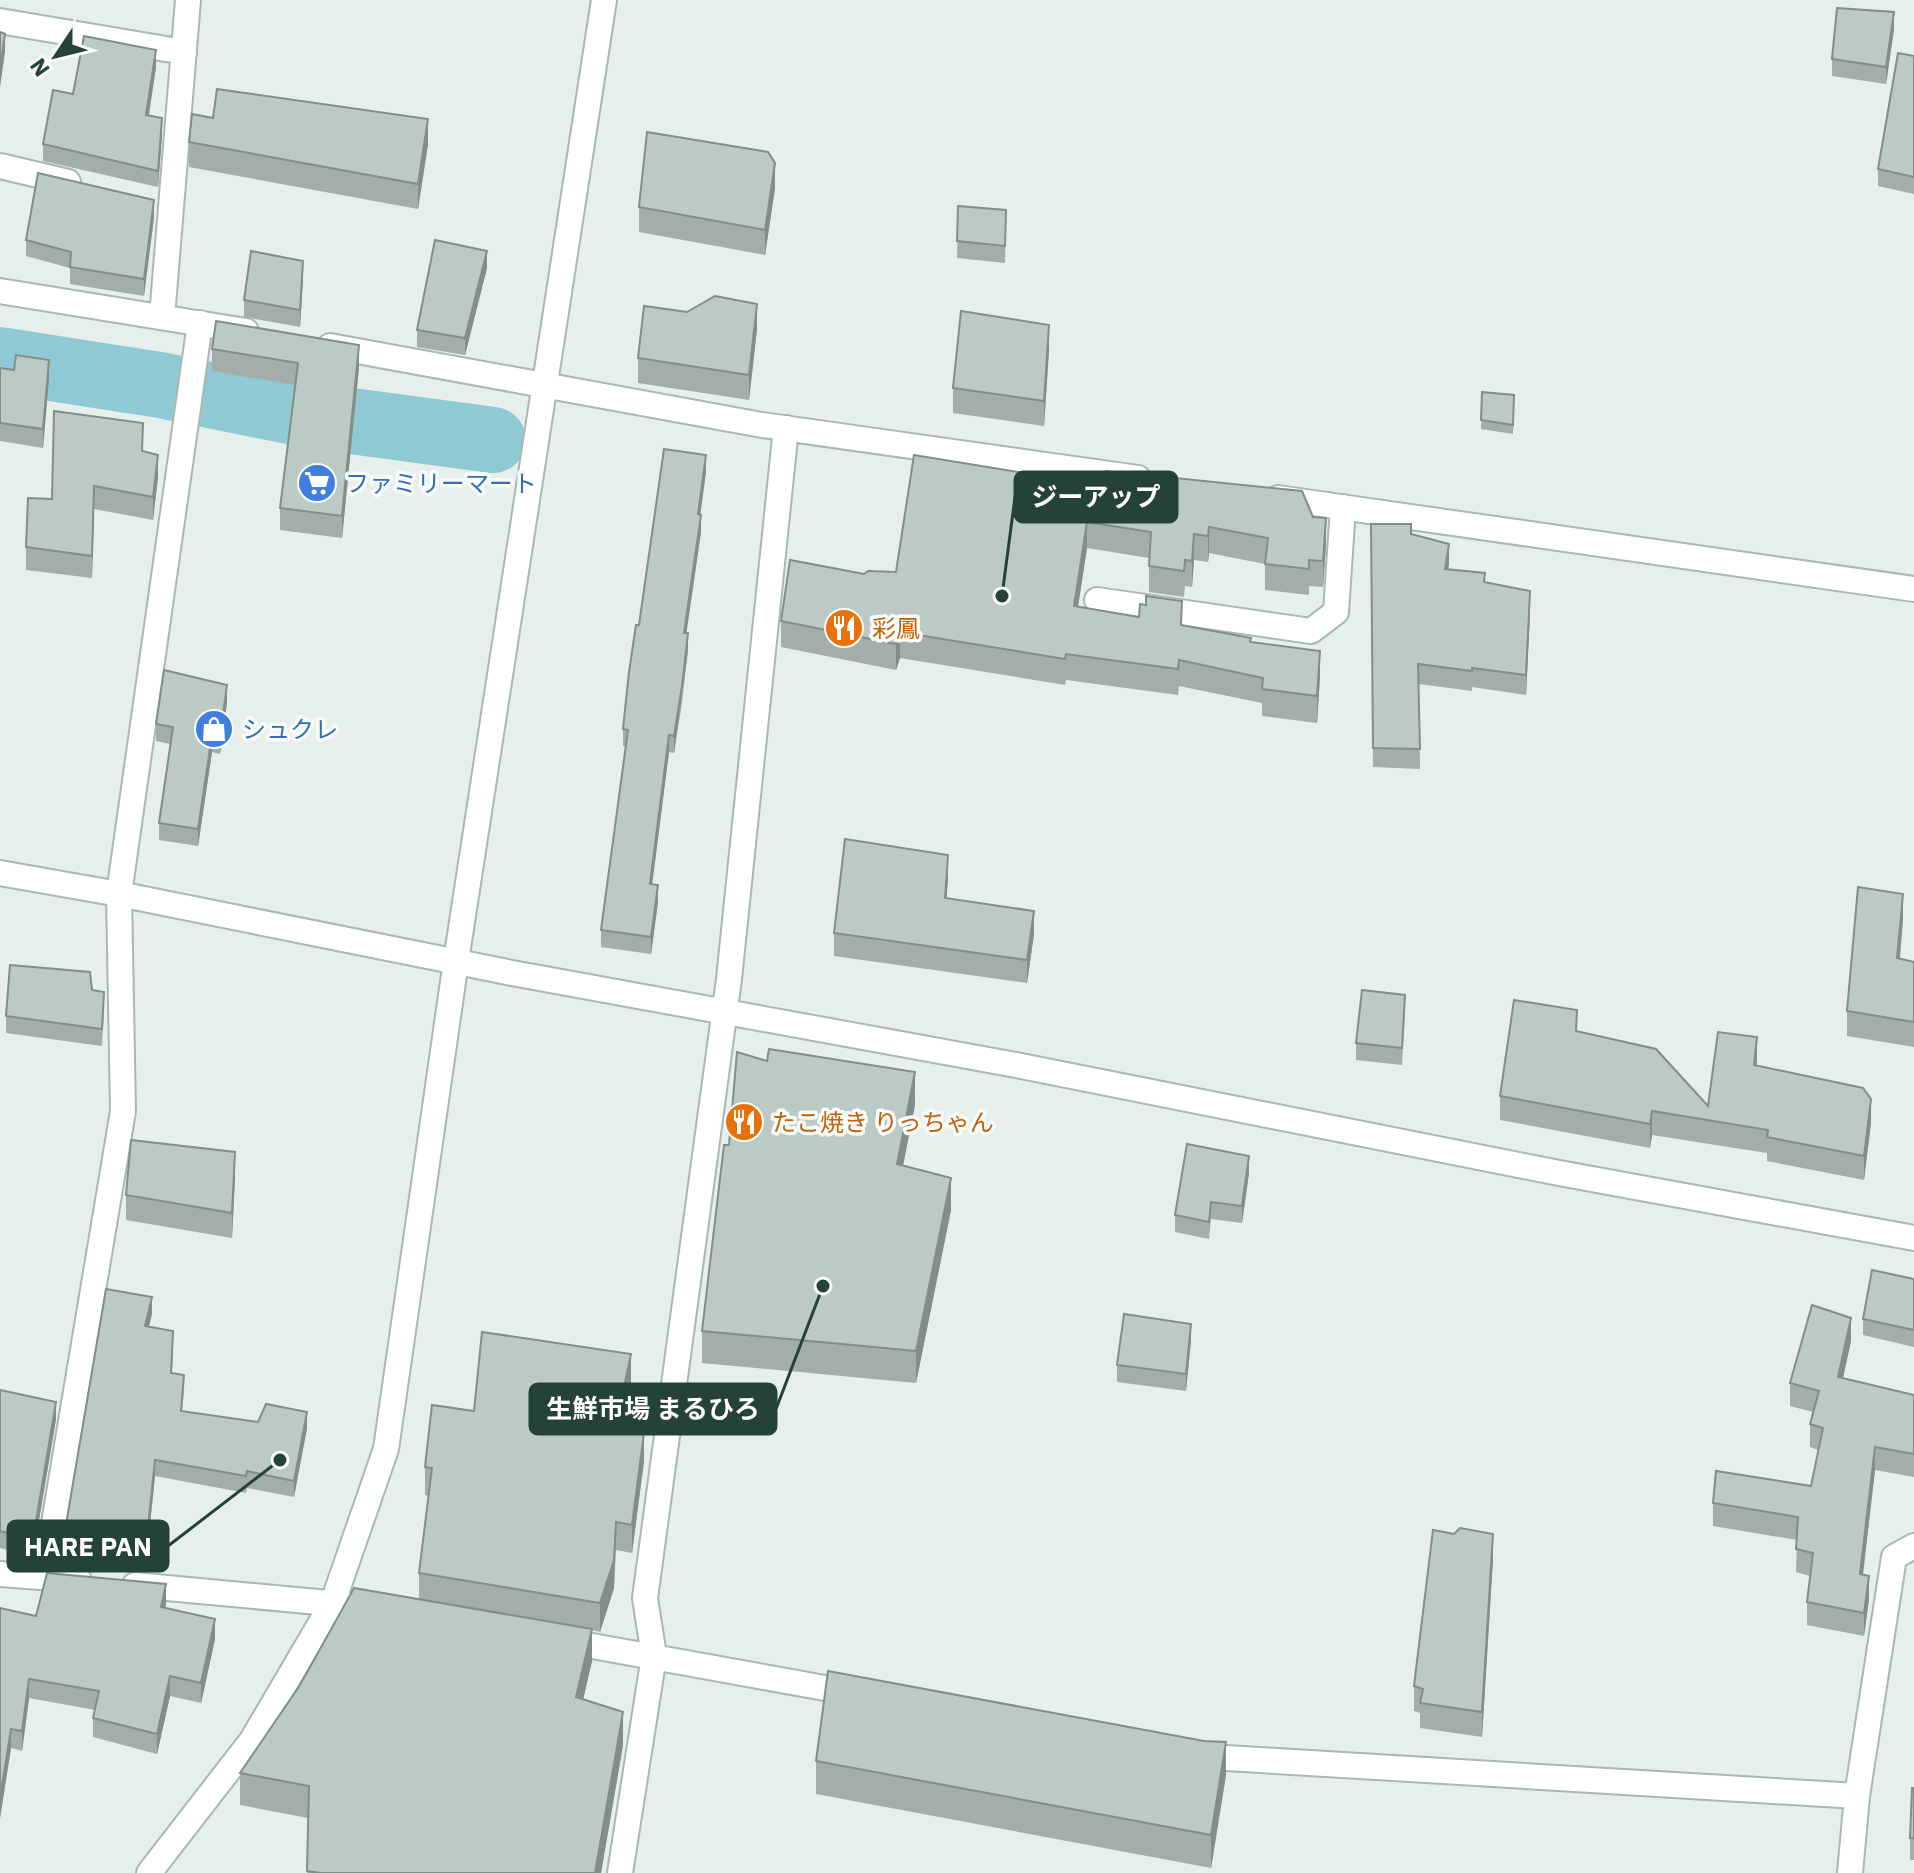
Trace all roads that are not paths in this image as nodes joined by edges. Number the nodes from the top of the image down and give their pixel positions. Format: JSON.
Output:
{"nodes":[{"id":1,"x":188,"y":0,"type":"edge"},
{"id":2,"x":604,"y":0,"type":"edge"},
{"id":3,"x":0,"y":21,"type":"edge"},
{"id":4,"x":184,"y":52,"type":"junction"},
{"id":5,"x":0,"y":166,"type":"edge"},
{"id":6,"x":93,"y":188,"type":"edge"},
{"id":7,"x":0,"y":291,"type":"edge"},
{"id":8,"x":162,"y":317,"type":"junction"},
{"id":9,"x":200,"y":323,"type":"junction"},
{"id":10,"x":262,"y":334,"type":"edge"},
{"id":11,"x":308,"y":342,"type":"edge"},
{"id":12,"x":546,"y":384,"type":"junction"},
{"id":13,"x":786,"y":428,"type":"junction"},
{"id":14,"x":1157,"y":481,"type":"edge"},
{"id":15,"x":1250,"y":494,"type":"edge"},
{"id":16,"x":1343,"y":507,"type":"junction"},
{"id":17,"x":1914,"y":589,"type":"edge"},
{"id":18,"x":1097,"y":600,"type":"dead end"},
{"id":19,"x":0,"y":873,"type":"edge"},
{"id":20,"x":119,"y":894,"type":"junction"},
{"id":21,"x":456,"y":961,"type":"junction"},
{"id":22,"x":724,"y":1012,"type":"junction"},
{"id":23,"x":1914,"y":1238,"type":"edge"},
{"id":24,"x":1914,"y":1546,"type":"edge"},
{"id":25,"x":0,"y":1574,"type":"edge"},
{"id":26,"x":45,"y":1577,"type":"junction"},
{"id":27,"x":333,"y":1602,"type":"junction"},
{"id":28,"x":368,"y":1608,"type":"edge"},
{"id":29,"x":534,"y":1636,"type":"edge"},
{"id":30,"x":654,"y":1656,"type":"junction"},
{"id":31,"x":885,"y":1699,"type":"edge"},
{"id":32,"x":1176,"y":1753,"type":"edge"},
{"id":33,"x":1857,"y":1796,"type":"junction"},
{"id":34,"x":149,"y":1873,"type":"edge"},
{"id":35,"x":620,"y":1873,"type":"edge"},
{"id":36,"x":1850,"y":1873,"type":"edge"}],
"edges":[{"from":1,"to":4,"type":"street"},
{"from":2,"to":12,"type":"street"},
{"from":3,"to":4,"type":"street"},
{"from":4,"to":8,"type":"street"},
{"from":5,"to":6,"type":"street"},
{"from":7,"to":8,"type":"street"},
{"from":8,"to":9,"type":"street"},
{"from":9,"to":10,"type":"street"},
{"from":9,"to":20,"type":"street"},
{"from":11,"to":12,"type":"street"},
{"from":12,"to":13,"type":"street"},
{"from":12,"to":21,"type":"street"},
{"from":13,"to":14,"type":"street"},
{"from":13,"to":22,"type":"street"},
{"from":15,"to":16,"type":"street"},
{"from":16,"to":17,"type":"street"},
{"from":16,"to":18,"type":"street"},
{"from":19,"to":20,"type":"street"},
{"from":20,"to":21,"type":"street"},
{"from":20,"to":26,"type":"street"},
{"from":21,"to":22,"type":"street"},
{"from":21,"to":27,"type":"street"},
{"from":22,"to":23,"type":"street"},
{"from":22,"to":30,"type":"street"},
{"from":24,"to":33,"type":"street"},
{"from":25,"to":26,"type":"street"},
{"from":26,"to":27,"type":"street"},
{"from":27,"to":28,"type":"street"},
{"from":27,"to":34,"type":"street"},
{"from":29,"to":30,"type":"street"},
{"from":30,"to":31,"type":"street"},
{"from":30,"to":35,"type":"street"},
{"from":32,"to":33,"type":"street"},
{"from":33,"to":36,"type":"street"}]}
